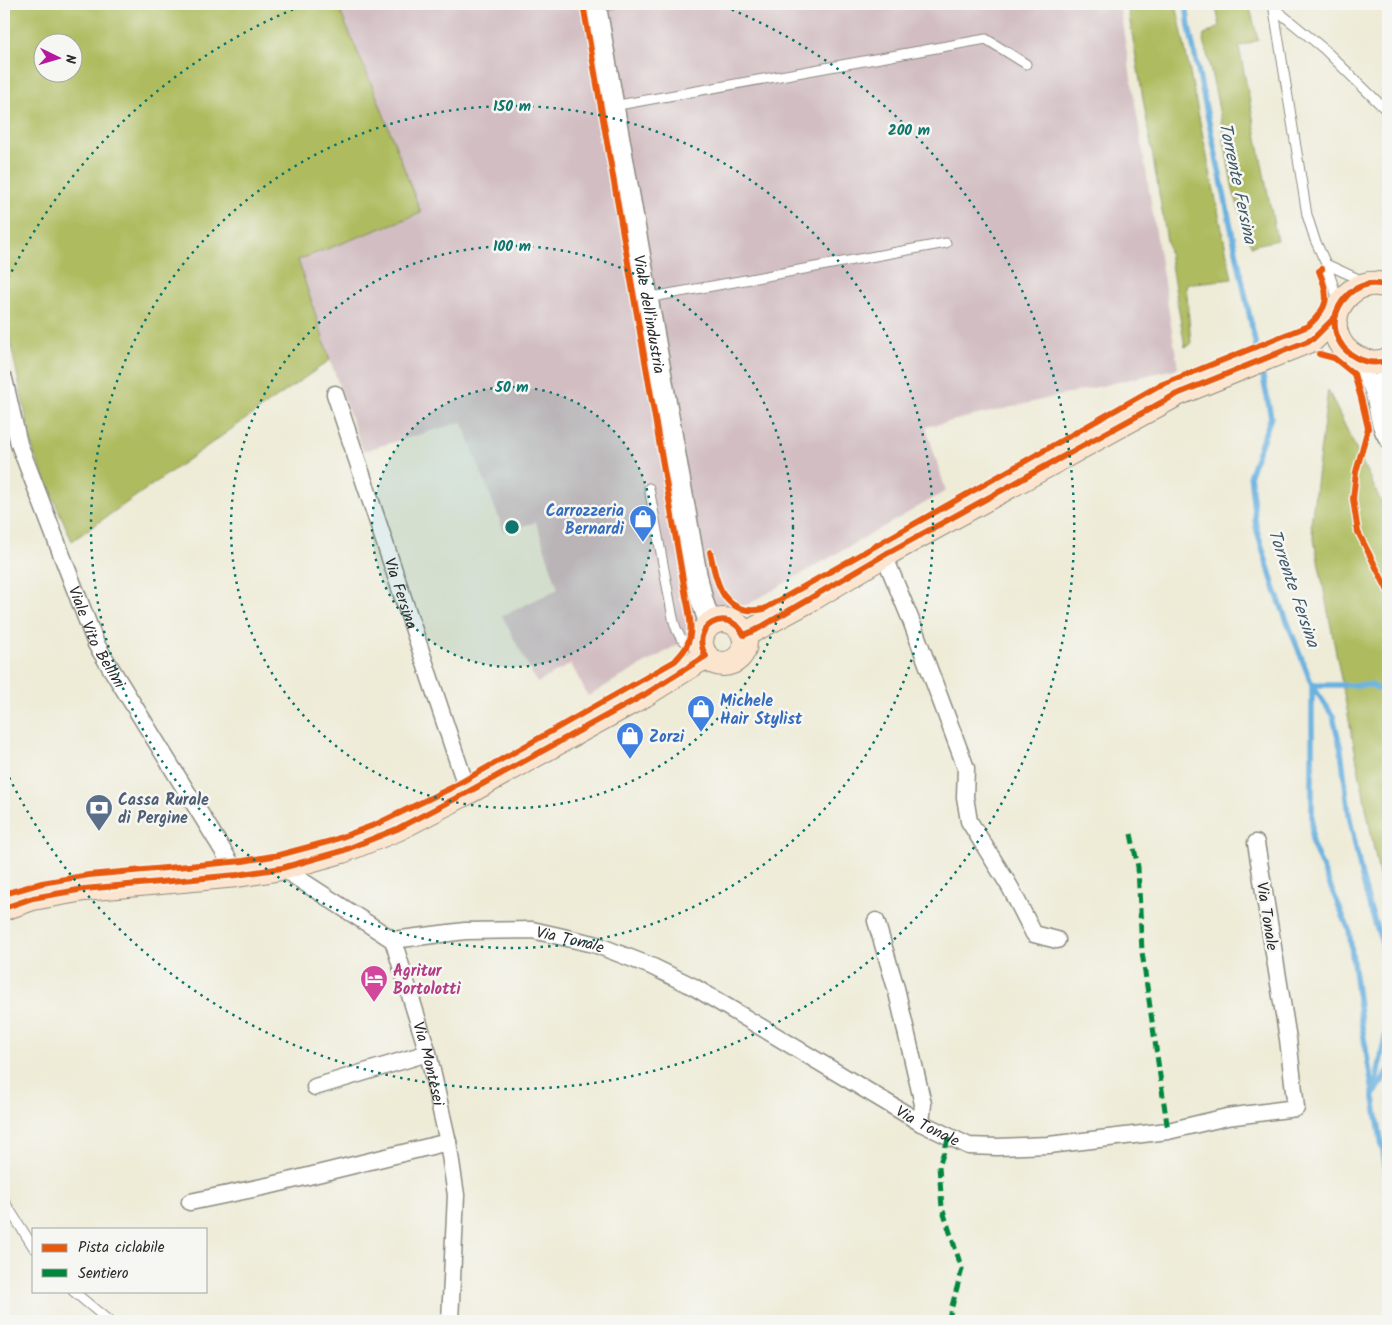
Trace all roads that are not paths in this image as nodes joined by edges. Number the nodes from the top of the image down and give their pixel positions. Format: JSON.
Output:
{"nodes":[{"id":1,"x":601,"y":5,"type":"edge"},
{"id":2,"x":1273,"y":6,"type":"edge"},
{"id":3,"x":1026,"y":64,"type":"dead end"},
{"id":4,"x":613,"y":106,"type":"junction"},
{"id":5,"x":1388,"y":112,"type":"edge"},
{"id":6,"x":946,"y":243,"type":"dead end"},
{"id":7,"x":1326,"y":264,"type":"junction"},
{"id":8,"x":1381,"y":283,"type":"edge"},
{"id":9,"x":647,"y":298,"type":"junction"},
{"id":10,"x":1338,"y":311,"type":"junction"},
{"id":11,"x":1314,"y":339,"type":"junction"},
{"id":12,"x":1348,"y":352,"type":"junction"},
{"id":13,"x":1388,"y":360,"type":"edge"},
{"id":14,"x":1388,"y":368,"type":"edge"},
{"id":15,"x":4,"y":379,"type":"edge"},
{"id":16,"x":335,"y":394,"type":"dead end"},
{"id":17,"x":1374,"y":394,"type":"junction"},
{"id":18,"x":1388,"y":440,"type":"edge"},
{"id":19,"x":12,"y":445,"type":"edge"},
{"id":20,"x":649,"y":488,"type":"dead end"},
{"id":21,"x":884,"y":555,"type":"junction"},
{"id":22,"x":744,"y":635,"type":"junction"},
{"id":23,"x":706,"y":641,"type":"junction"},
{"id":24,"x":468,"y":792,"type":"junction"},
{"id":25,"x":1256,"y":843,"type":"dead end"},
{"id":26,"x":282,"y":868,"type":"junction"},
{"id":27,"x":237,"y":875,"type":"junction"},
{"id":28,"x":4,"y":908,"type":"edge"},
{"id":29,"x":876,"y":921,"type":"dead end"},
{"id":30,"x":393,"y":940,"type":"junction"},
{"id":31,"x":1057,"y":940,"type":"dead end"},
{"id":32,"x":428,"y":1053,"type":"junction"},
{"id":33,"x":316,"y":1087,"type":"dead end"},
{"id":34,"x":921,"y":1124,"type":"junction"},
{"id":35,"x":448,"y":1142,"type":"junction"},
{"id":36,"x":4,"y":1201,"type":"edge"},
{"id":37,"x":190,"y":1202,"type":"dead end"},
{"id":38,"x":32,"y":1245,"type":"edge"},
{"id":39,"x":74,"y":1292,"type":"edge"},
{"id":40,"x":109,"y":1321,"type":"edge"},
{"id":41,"x":450,"y":1321,"type":"edge"}],
"edges":[{"from":1,"to":4,"type":"street","name":"Viale dell'industria"},
{"from":2,"to":5,"type":"lane"},
{"from":2,"to":7,"type":"lane"},
{"from":3,"to":4,"type":"lane"},
{"from":4,"to":9,"type":"street","name":"Viale dell'industria"},
{"from":6,"to":9,"type":"lane"},
{"from":7,"to":8,"type":"lane"},
{"from":7,"to":10,"type":"lane"},
{"from":8,"to":10,"type":"main road"},
{"from":9,"to":23,"type":"street","name":"Viale dell'industria"},
{"from":10,"to":11,"type":"main road"},
{"from":10,"to":12,"type":"main road"},
{"from":11,"to":12,"type":"main road"},
{"from":11,"to":21,"type":"main road"},
{"from":12,"to":13,"type":"main road"},
{"from":12,"to":17,"type":"street"},
{"from":14,"to":17,"type":"street"},
{"from":15,"to":19,"type":"street","name":"Viale Vito Bellini"},
{"from":16,"to":24,"type":"street","name":"Via Fersina"},
{"from":17,"to":18,"type":"street"},
{"from":19,"to":27,"type":"street","name":"Viale Vito Bellini"},
{"from":20,"to":23,"type":"lane"},
{"from":21,"to":22,"type":"main road"},
{"from":21,"to":31,"type":"street"},
{"from":22,"to":23,"type":"main road"},
{"from":22,"to":23,"type":"main road"},
{"from":23,"to":24,"type":"main road"},
{"from":24,"to":26,"type":"main road"},
{"from":25,"to":34,"type":"street","name":"Via Tonale"},
{"from":26,"to":27,"type":"main road"},
{"from":26,"to":30,"type":"street"},
{"from":27,"to":28,"type":"main road"},
{"from":29,"to":34,"type":"street"},
{"from":30,"to":32,"type":"street","name":"Via Montesei"},
{"from":30,"to":34,"type":"street","name":"Via Tonale"},
{"from":32,"to":33,"type":"street"},
{"from":32,"to":35,"type":"street","name":"Via Montesei"},
{"from":35,"to":37,"type":"street"},
{"from":35,"to":41,"type":"street","name":"Via Montesei"},
{"from":36,"to":38,"type":"lane"},
{"from":39,"to":40,"type":"lane"}]}
